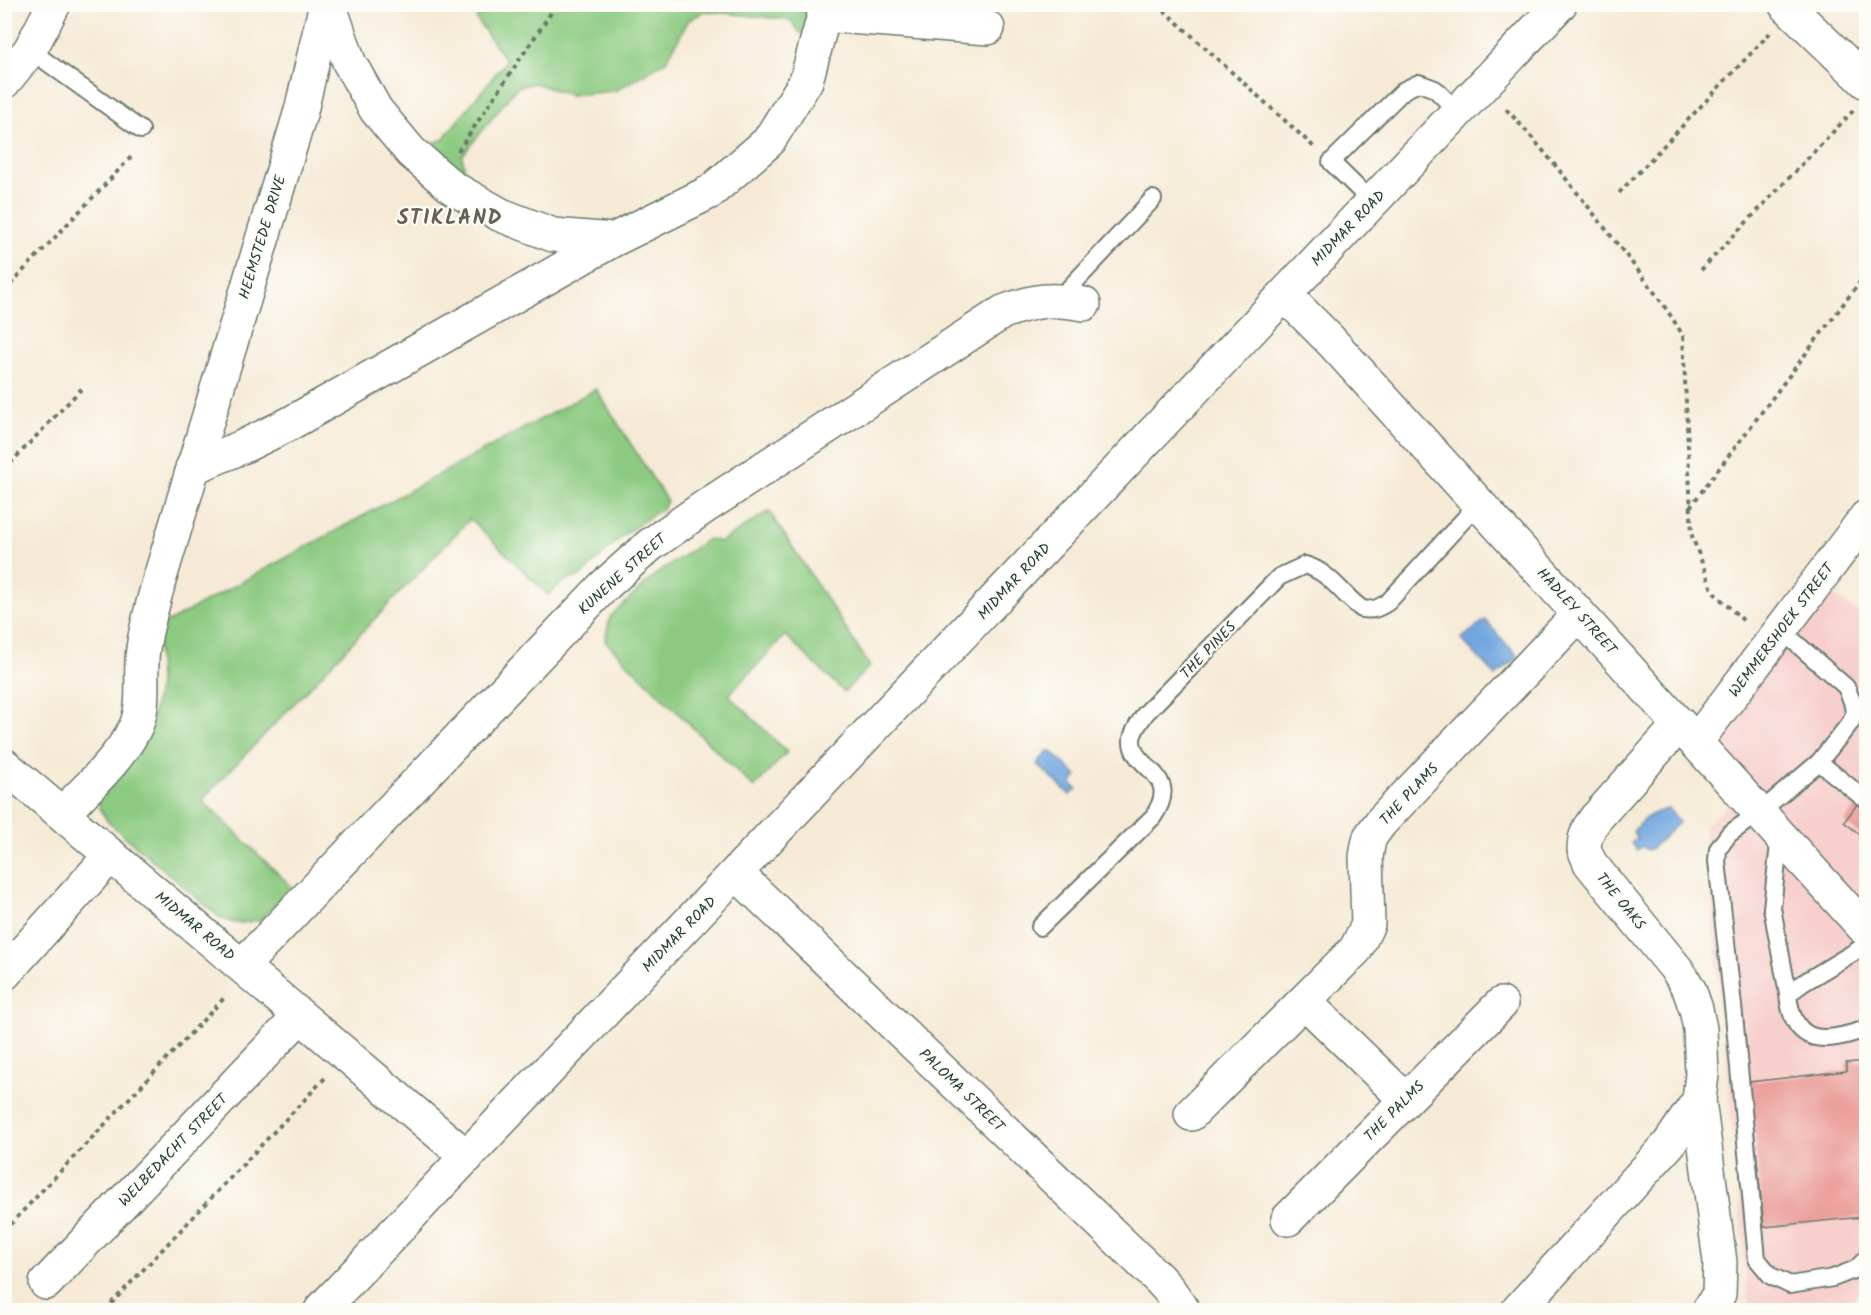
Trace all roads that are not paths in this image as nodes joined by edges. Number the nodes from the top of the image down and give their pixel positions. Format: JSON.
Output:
{"nodes":[{"id":1,"x":54,"y":4,"type":"edge"},
{"id":2,"x":328,"y":4,"type":"edge"},
{"id":3,"x":1560,"y":4,"type":"edge"},
{"id":4,"x":1788,"y":8,"type":"edge"},
{"id":5,"x":824,"y":10,"type":"edge"},
{"id":6,"x":988,"y":28,"type":"dead end"},
{"id":7,"x":30,"y":50,"type":"junction"},
{"id":8,"x":4,"y":82,"type":"edge"},
{"id":9,"x":1862,"y":93,"type":"edge"},
{"id":10,"x":1458,"y":112,"type":"junction"},
{"id":11,"x":141,"y":130,"type":"road end"},
{"id":12,"x":1153,"y":200,"type":"dead end"},
{"id":13,"x":1372,"y":203,"type":"junction"},
{"id":14,"x":613,"y":240,"type":"junction"},
{"id":15,"x":1285,"y":295,"type":"junction"},
{"id":16,"x":1072,"y":302,"type":"joint"},
{"id":17,"x":192,"y":468,"type":"junction"},
{"id":18,"x":1479,"y":503,"type":"junction"},
{"id":19,"x":1866,"y":517,"type":"edge"},
{"id":20,"x":1579,"y":614,"type":"junction"},
{"id":21,"x":1775,"y":638,"type":"junction"},
{"id":22,"x":1688,"y":733,"type":"junction"},
{"id":23,"x":1819,"y":762,"type":"junction"},
{"id":24,"x":4,"y":765,"type":"edge"},
{"id":25,"x":1862,"y":797,"type":"dead end"},
{"id":26,"x":62,"y":814,"type":"junction"},
{"id":27,"x":1770,"y":824,"type":"junction"},
{"id":28,"x":111,"y":855,"type":"junction"},
{"id":29,"x":736,"y":873,"type":"junction"},
{"id":30,"x":1040,"y":927,"type":"dead end"},
{"id":31,"x":1866,"y":930,"type":"edge"},
{"id":32,"x":1866,"y":945,"type":"edge"},
{"id":33,"x":245,"y":969,"type":"junction"},
{"id":34,"x":4,"y":974,"type":"edge"},
{"id":35,"x":1788,"y":994,"type":"junction"},
{"id":36,"x":1305,"y":1002,"type":"junction"},
{"id":37,"x":1501,"y":1004,"type":"dead end"},
{"id":38,"x":300,"y":1016,"type":"junction"},
{"id":39,"x":1866,"y":1029,"type":"edge"},
{"id":40,"x":1405,"y":1099,"type":"junction"},
{"id":41,"x":1699,"y":1100,"type":"junction"},
{"id":42,"x":1191,"y":1114,"type":"dead end"},
{"id":43,"x":466,"y":1157,"type":"junction"},
{"id":44,"x":1288,"y":1219,"type":"dead end"},
{"id":45,"x":1866,"y":1259,"type":"edge"},
{"id":46,"x":46,"y":1283,"type":"dead end"},
{"id":47,"x":321,"y":1311,"type":"edge"},
{"id":48,"x":1183,"y":1311,"type":"edge"},
{"id":49,"x":1518,"y":1311,"type":"edge"},
{"id":50,"x":1709,"y":1311,"type":"edge"}],
"edges":[{"from":1,"to":7,"type":"street"},
{"from":2,"to":14,"type":"street","name":"HEEMSTEDE DRIVE"},
{"from":2,"to":17,"type":"street","name":"HEEMSTEDE DRIVE"},
{"from":3,"to":10,"type":"street","name":"MIDMAR ROAD"},
{"from":4,"to":9,"type":"street"},
{"from":5,"to":6,"type":"street"},
{"from":5,"to":14,"type":"street"},
{"from":7,"to":8,"type":"street"},
{"from":7,"to":11,"type":"lane"},
{"from":10,"to":13,"type":"street","name":"MIDMAR ROAD"},
{"from":10,"to":13,"type":"lane"},
{"from":12,"to":16,"type":"lane"},
{"from":13,"to":15,"type":"street","name":"MIDMAR ROAD"},
{"from":14,"to":17,"type":"street"},
{"from":15,"to":18,"type":"street","name":"HADLEY STREET"},
{"from":15,"to":29,"type":"street","name":"MIDMAR ROAD"},
{"from":16,"to":33,"type":"street","name":"KUNENE STREET"},
{"from":17,"to":26,"type":"street","name":"HEEMSTEDE DRIVE"},
{"from":18,"to":20,"type":"street","name":"HADLEY STREET"},
{"from":18,"to":30,"type":"lane","name":"THE PINES"},
{"from":19,"to":21,"type":"street","name":"WEMMERSHOEK STREET"},
{"from":20,"to":22,"type":"street","name":"HADLEY STREET"},
{"from":20,"to":36,"type":"street","name":"THE PLAMS"},
{"from":21,"to":22,"type":"street","name":"WEMMERSHOEK STREET"},
{"from":21,"to":23,"type":"lane"},
{"from":22,"to":27,"type":"street","name":"HADLEY STREET"},
{"from":22,"to":41,"type":"street","name":"THE OAKS"},
{"from":23,"to":25,"type":"lane"},
{"from":23,"to":27,"type":"lane"},
{"from":24,"to":26,"type":"street","name":"MIDMAR ROAD"},
{"from":26,"to":28,"type":"street","name":"MIDMAR ROAD"},
{"from":27,"to":31,"type":"street","name":"HADLEY STREET"},
{"from":27,"to":35,"type":"lane"},
{"from":27,"to":45,"type":"lane"},
{"from":28,"to":33,"type":"street","name":"MIDMAR ROAD"},
{"from":28,"to":34,"type":"street"},
{"from":29,"to":43,"type":"street","name":"MIDMAR ROAD"},
{"from":29,"to":48,"type":"street","name":"PALOMA STREET"},
{"from":32,"to":35,"type":"lane"},
{"from":33,"to":38,"type":"street","name":"MIDMAR ROAD"},
{"from":35,"to":39,"type":"lane"},
{"from":36,"to":40,"type":"street"},
{"from":36,"to":42,"type":"street","name":"THE PLAMS"},
{"from":37,"to":40,"type":"street","name":"THE PALMS"},
{"from":38,"to":43,"type":"street","name":"MIDMAR ROAD"},
{"from":38,"to":46,"type":"street","name":"WELBEDACHT STREET"},
{"from":40,"to":44,"type":"street","name":"THE PALMS"},
{"from":41,"to":49,"type":"street","name":"THE OAKS"},
{"from":41,"to":50,"type":"street","name":"THE OAKS"},
{"from":43,"to":47,"type":"street","name":"MIDMAR ROAD"}]}
